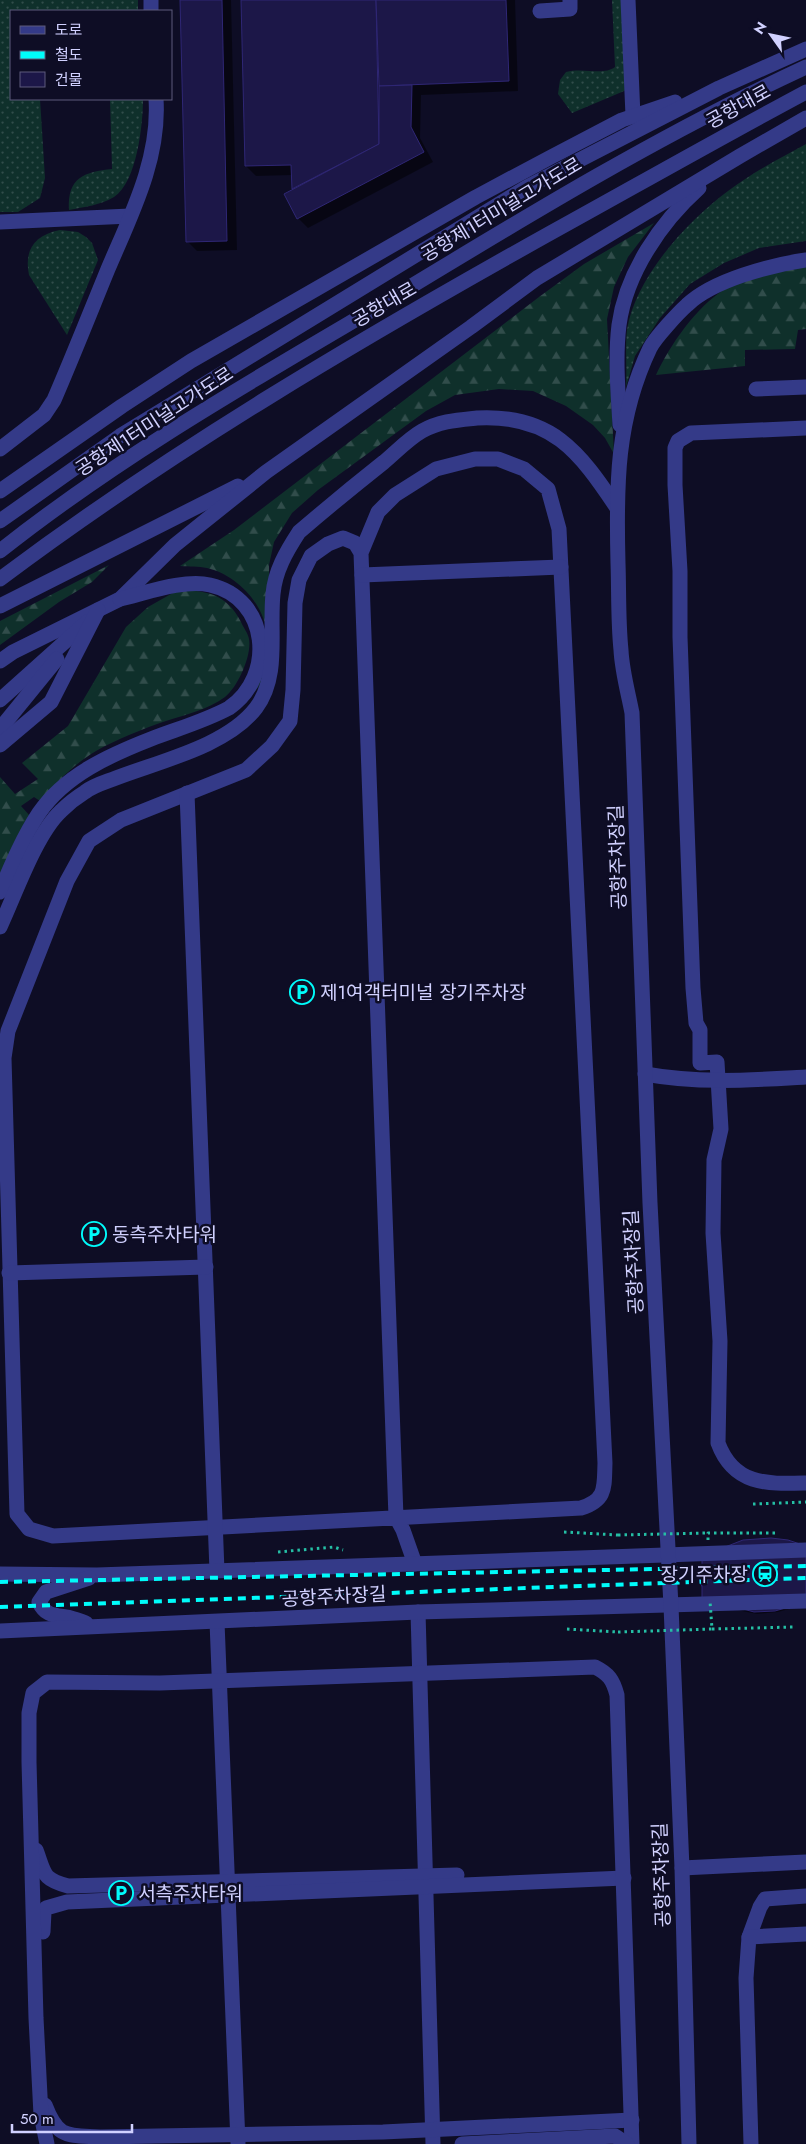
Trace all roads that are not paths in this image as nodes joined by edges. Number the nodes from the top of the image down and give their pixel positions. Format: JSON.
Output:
{"nodes":[{"id":1,"x":570,"y":0,"type":"edge"},
{"id":2,"x":628,"y":0,"type":"edge"},
{"id":3,"x":540,"y":11,"type":"dead end"},
{"id":4,"x":806,"y":49,"type":"edge"},
{"id":5,"x":806,"y":67,"type":"edge"},
{"id":6,"x":727,"y":84,"type":"junction"},
{"id":7,"x":806,"y":92,"type":"edge"},
{"id":8,"x":156,"y":100,"type":"edge"},
{"id":9,"x":633,"y":116,"type":"junction"},
{"id":10,"x":806,"y":118,"type":"edge"},
{"id":11,"x":740,"y":156,"type":"junction"},
{"id":12,"x":130,"y":216,"type":"junction"},
{"id":13,"x":0,"y":222,"type":"edge"},
{"id":14,"x":806,"y":260,"type":"edge"},
{"id":15,"x":806,"y":387,"type":"edge"},
{"id":16,"x":756,"y":389,"type":"dead end"},
{"id":17,"x":806,"y":428,"type":"edge"},
{"id":18,"x":621,"y":440,"type":"junction"},
{"id":19,"x":0,"y":449,"type":"edge"},
{"id":20,"x":266,"y":472,"type":"junction"},
{"id":21,"x":0,"y":491,"type":"edge"},
{"id":22,"x":617,"y":508,"type":"junction"},
{"id":23,"x":0,"y":520,"type":"edge"},
{"id":24,"x":0,"y":551,"type":"edge"},
{"id":25,"x":361,"y":553,"type":"junction"},
{"id":26,"x":561,"y":567,"type":"junction"},
{"id":27,"x":362,"y":575,"type":"junction"},
{"id":28,"x":0,"y":579,"type":"edge"},
{"id":29,"x":120,"y":599,"type":"junction"},
{"id":30,"x":0,"y":606,"type":"edge"},
{"id":31,"x":98,"y":610,"type":"junction"},
{"id":32,"x":80,"y":630,"type":"junction"},
{"id":33,"x":0,"y":661,"type":"edge"},
{"id":34,"x":0,"y":700,"type":"edge"},
{"id":35,"x":0,"y":729,"type":"edge"},
{"id":36,"x":0,"y":744,"type":"edge"},
{"id":37,"x":188,"y":793,"type":"junction"},
{"id":38,"x":0,"y":892,"type":"edge"},
{"id":39,"x":0,"y":927,"type":"edge"},
{"id":40,"x":645,"y":1074,"type":"junction"},
{"id":41,"x":806,"y":1078,"type":"edge"},
{"id":42,"x":718,"y":1082,"type":"junction"},
{"id":43,"x":206,"y":1268,"type":"junction"},
{"id":44,"x":9,"y":1273,"type":"junction"},
{"id":45,"x":806,"y":1483,"type":"edge"},
{"id":46,"x":396,"y":1517,"type":"junction"},
{"id":47,"x":216,"y":1527,"type":"junction"},
{"id":48,"x":806,"y":1550,"type":"edge"},
{"id":49,"x":669,"y":1555,"type":"junction"},
{"id":50,"x":415,"y":1564,"type":"junction"},
{"id":51,"x":217,"y":1571,"type":"junction"},
{"id":52,"x":0,"y":1574,"type":"edge"},
{"id":53,"x":97,"y":1575,"type":"junction"},
{"id":54,"x":806,"y":1601,"type":"edge"},
{"id":55,"x":671,"y":1606,"type":"junction"},
{"id":56,"x":418,"y":1612,"type":"junction"},
{"id":57,"x":217,"y":1622,"type":"junction"},
{"id":58,"x":98,"y":1626,"type":"junction"},
{"id":59,"x":0,"y":1631,"type":"edge"},
{"id":60,"x":420,"y":1673,"type":"junction"},
{"id":61,"x":220,"y":1679,"type":"junction"},
{"id":62,"x":31,"y":1836,"type":"junction"},
{"id":63,"x":806,"y":1862,"type":"edge"},
{"id":64,"x":682,"y":1868,"type":"junction"},
{"id":65,"x":623,"y":1874,"type":"junction"},
{"id":66,"x":426,"y":1881,"type":"junction"},
{"id":67,"x":228,"y":1888,"type":"junction"},
{"id":68,"x":806,"y":1896,"type":"edge"},
{"id":69,"x":806,"y":1934,"type":"edge"},
{"id":70,"x":749,"y":1937,"type":"junction"},
{"id":71,"x":35,"y":1962,"type":"junction"},
{"id":72,"x":40,"y":2089,"type":"junction"},
{"id":73,"x":632,"y":2120,"type":"junction"},
{"id":74,"x":433,"y":2137,"type":"edge"},
{"id":75,"x":238,"y":2139,"type":"edge"},
{"id":76,"x":47,"y":2144,"type":"edge"},
{"id":77,"x":462,"y":2144,"type":"edge"},
{"id":78,"x":627,"y":2144,"type":"edge"},
{"id":79,"x":632,"y":2144,"type":"edge"},
{"id":80,"x":689,"y":2144,"type":"edge"},
{"id":81,"x":751,"y":2144,"type":"edge"}],
"edges":[{"from":1,"to":3,"type":"street"},
{"from":2,"to":9,"type":"street"},
{"from":4,"to":6,"type":"street"},
{"from":5,"to":24,"type":"street","name":"공항제1터미널고가도로"},
{"from":6,"to":9,"type":"street","name":"공항제1터미널고가도로"},
{"from":6,"to":23,"type":"street"},
{"from":7,"to":28,"type":"street","name":"공항대로"},
{"from":8,"to":12,"type":"street"},
{"from":9,"to":21,"type":"street","name":"공항제1터미널고가도로"},
{"from":10,"to":11,"type":"street"},
{"from":11,"to":18,"type":"street"},
{"from":11,"to":20,"type":"street"},
{"from":12,"to":13,"type":"street"},
{"from":12,"to":19,"type":"street"},
{"from":14,"to":18,"type":"street","name":"공항주차장길"},
{"from":15,"to":16,"type":"street"},
{"from":17,"to":42,"type":"street"},
{"from":18,"to":22,"type":"street","name":"공항주차장길"},
{"from":20,"to":29,"type":"street"},
{"from":20,"to":30,"type":"street"},
{"from":22,"to":39,"type":"street"},
{"from":22,"to":40,"type":"street","name":"공항주차장길"},
{"from":25,"to":26,"type":"street"},
{"from":25,"to":27,"type":"street"},
{"from":25,"to":37,"type":"street"},
{"from":26,"to":27,"type":"street"},
{"from":26,"to":46,"type":"street"},
{"from":27,"to":46,"type":"street"},
{"from":29,"to":31,"type":"street"},
{"from":29,"to":38,"type":"street"},
{"from":31,"to":32,"type":"street"},
{"from":31,"to":33,"type":"street"},
{"from":31,"to":36,"type":"street"},
{"from":32,"to":34,"type":"street"},
{"from":32,"to":35,"type":"street"},
{"from":37,"to":43,"type":"street"},
{"from":37,"to":44,"type":"street"},
{"from":40,"to":42,"type":"street"},
{"from":40,"to":49,"type":"street","name":"공항주차장길"},
{"from":41,"to":42,"type":"street"},
{"from":42,"to":45,"type":"street"},
{"from":43,"to":44,"type":"street"},
{"from":43,"to":47,"type":"street"},
{"from":44,"to":47,"type":"street"},
{"from":46,"to":47,"type":"street"},
{"from":46,"to":50,"type":"street"},
{"from":47,"to":51,"type":"street"},
{"from":48,"to":49,"type":"street","name":"공항주차장길"},
{"from":49,"to":50,"type":"street","name":"공항주차장길"},
{"from":49,"to":55,"type":"street","name":"공항주차장길"},
{"from":50,"to":51,"type":"street","name":"공항주차장길"},
{"from":51,"to":53,"type":"street","name":"공항주차장길"},
{"from":52,"to":53,"type":"street","name":"공항주차장길"},
{"from":53,"to":58,"type":"street"},
{"from":54,"to":55,"type":"street","name":"공항주차장길"},
{"from":55,"to":56,"type":"street","name":"공항주차장길"},
{"from":55,"to":64,"type":"street","name":"공항주차장길"},
{"from":56,"to":57,"type":"street","name":"공항주차장길"},
{"from":56,"to":60,"type":"street"},
{"from":57,"to":58,"type":"street","name":"공항주차장길"},
{"from":57,"to":61,"type":"street"},
{"from":58,"to":59,"type":"street","name":"공항주차장길"},
{"from":60,"to":61,"type":"street"},
{"from":60,"to":65,"type":"street"},
{"from":60,"to":66,"type":"street"},
{"from":61,"to":62,"type":"street"},
{"from":61,"to":67,"type":"street"},
{"from":62,"to":67,"type":"street"},
{"from":62,"to":71,"type":"street"},
{"from":63,"to":64,"type":"street"},
{"from":64,"to":80,"type":"street","name":"공항주차장길"},
{"from":65,"to":66,"type":"street"},
{"from":65,"to":73,"type":"street"},
{"from":66,"to":67,"type":"street"},
{"from":66,"to":74,"type":"street"},
{"from":67,"to":71,"type":"street"},
{"from":67,"to":75,"type":"street"},
{"from":68,"to":70,"type":"street"},
{"from":69,"to":70,"type":"street"},
{"from":70,"to":81,"type":"street"},
{"from":71,"to":72,"type":"street"},
{"from":72,"to":75,"type":"street"},
{"from":72,"to":76,"type":"street"},
{"from":73,"to":74,"type":"street"},
{"from":73,"to":79,"type":"street"},
{"from":74,"to":75,"type":"street"},
{"from":77,"to":78,"type":"street"}]}
